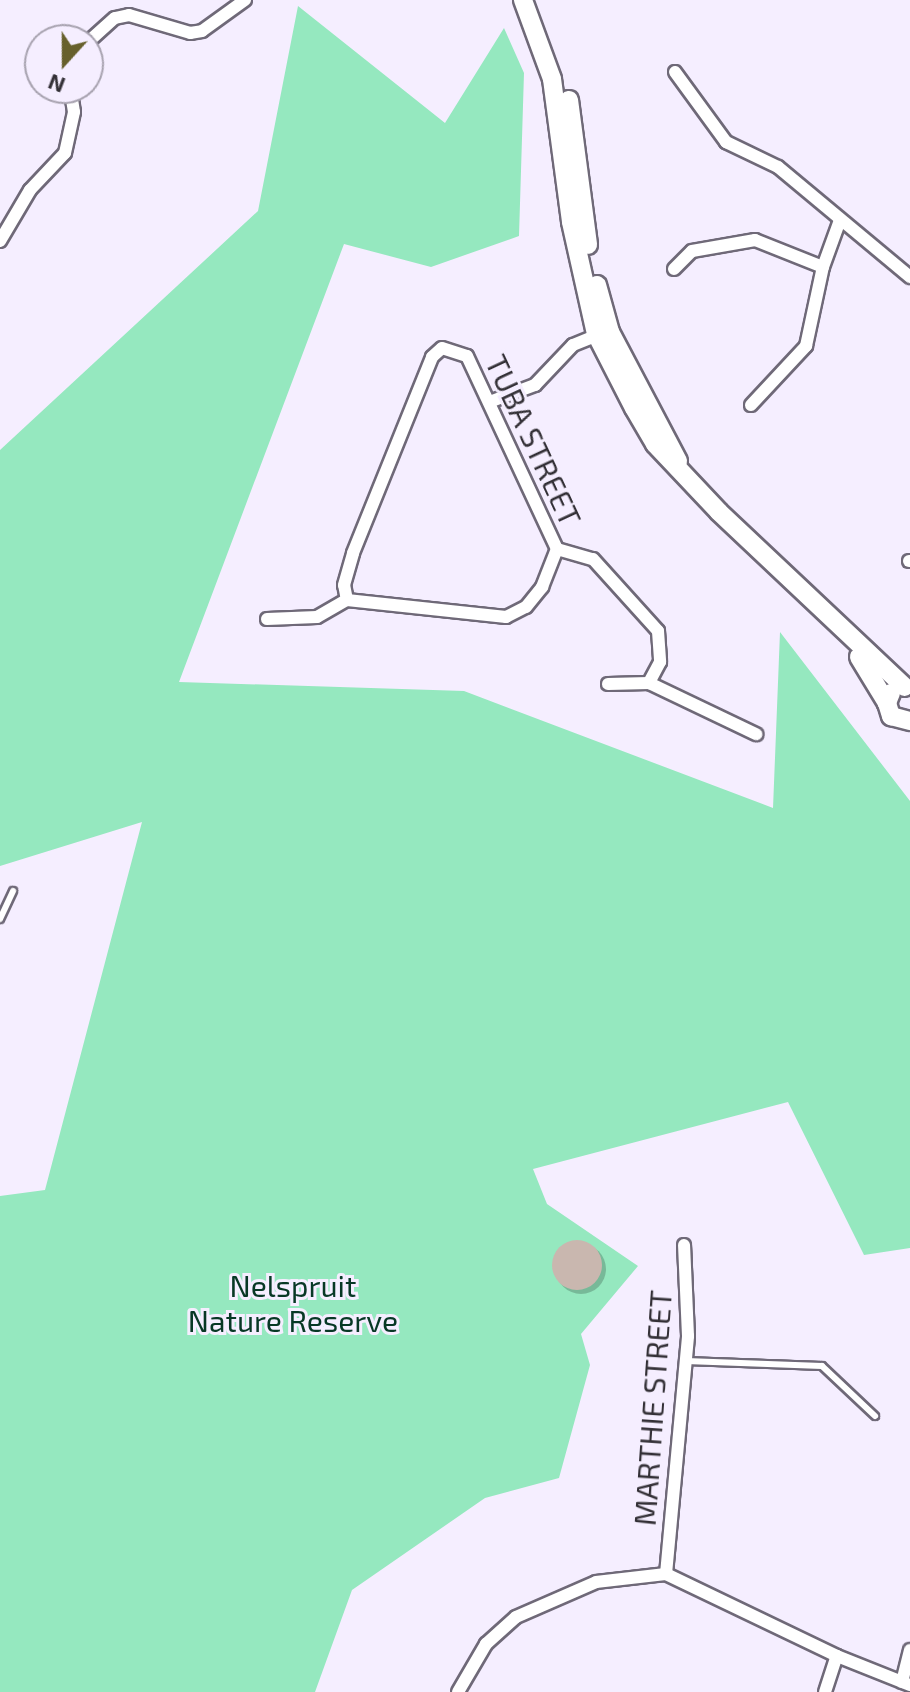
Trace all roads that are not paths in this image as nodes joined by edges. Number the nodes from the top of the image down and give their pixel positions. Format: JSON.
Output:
{"nodes":[{"id":1,"x":245,"y":0,"type":"edge"},
{"id":2,"x":523,"y":0,"type":"edge"},
{"id":3,"x":533,"y":0,"type":"edge"},
{"id":4,"x":104,"y":28,"type":"edge"},
{"id":5,"x":675,"y":72,"type":"dead end"},
{"id":6,"x":73,"y":104,"type":"edge"},
{"id":7,"x":840,"y":220,"type":"junction"},
{"id":8,"x":0,"y":241,"type":"edge"},
{"id":9,"x":823,"y":267,"type":"junction"},
{"id":10,"x":674,"y":269,"type":"dead end"},
{"id":11,"x":910,"y":277,"type":"edge"},
{"id":12,"x":603,"y":333,"type":"junction"},
{"id":13,"x":492,"y":401,"type":"junction"},
{"id":14,"x":751,"y":405,"type":"dead end"},
{"id":15,"x":557,"y":549,"type":"junction"},
{"id":16,"x":347,"y":600,"type":"junction"},
{"id":17,"x":267,"y":619,"type":"dead end"},
{"id":18,"x":839,"y":629,"type":"junction"},
{"id":19,"x":649,"y":683,"type":"junction"},
{"id":20,"x":608,"y":684,"type":"dead end"},
{"id":21,"x":908,"y":687,"type":"edge"},
{"id":22,"x":887,"y":703,"type":"junction"},
{"id":23,"x":906,"y":724,"type":"edge"},
{"id":24,"x":756,"y":734,"type":"dead end"},
{"id":25,"x":13,"y":891,"type":"dead end"},
{"id":26,"x":0,"y":919,"type":"edge"},
{"id":27,"x":684,"y":1245,"type":"dead end"},
{"id":28,"x":686,"y":1361,"type":"junction"},
{"id":29,"x":875,"y":1416,"type":"dead end"},
{"id":30,"x":666,"y":1574,"type":"junction"},
{"id":31,"x":910,"y":1650,"type":"edge"},
{"id":32,"x":837,"y":1656,"type":"junction"},
{"id":33,"x":906,"y":1684,"type":"edge"},
{"id":34,"x":458,"y":1692,"type":"edge"},
{"id":35,"x":825,"y":1692,"type":"edge"}],
"edges":[{"from":1,"to":4,"type":"street"},
{"from":2,"to":12,"type":"main road"},
{"from":3,"to":12,"type":"main road"},
{"from":5,"to":7,"type":"street"},
{"from":6,"to":8,"type":"street"},
{"from":7,"to":9,"type":"street"},
{"from":7,"to":11,"type":"street"},
{"from":9,"to":10,"type":"street"},
{"from":9,"to":14,"type":"street"},
{"from":12,"to":13,"type":"street"},
{"from":12,"to":18,"type":"main road"},
{"from":13,"to":15,"type":"street","name":"TUBA STREET"},
{"from":13,"to":16,"type":"street","name":"TUBA STREET"},
{"from":15,"to":16,"type":"street","name":"TUBA STREET"},
{"from":15,"to":19,"type":"street"},
{"from":16,"to":17,"type":"street"},
{"from":18,"to":21,"type":"main road"},
{"from":18,"to":22,"type":"main road"},
{"from":19,"to":20,"type":"street"},
{"from":19,"to":24,"type":"street"},
{"from":21,"to":22,"type":"main road"},
{"from":22,"to":23,"type":"main road"},
{"from":25,"to":26,"type":"lane"},
{"from":27,"to":28,"type":"street","name":"MARTHIE STREET"},
{"from":28,"to":29,"type":"lane"},
{"from":28,"to":30,"type":"street","name":"MARTHIE STREET"},
{"from":30,"to":32,"type":"street"},
{"from":30,"to":34,"type":"street"},
{"from":31,"to":33,"type":"street"},
{"from":32,"to":33,"type":"street"},
{"from":32,"to":35,"type":"street"}]}
